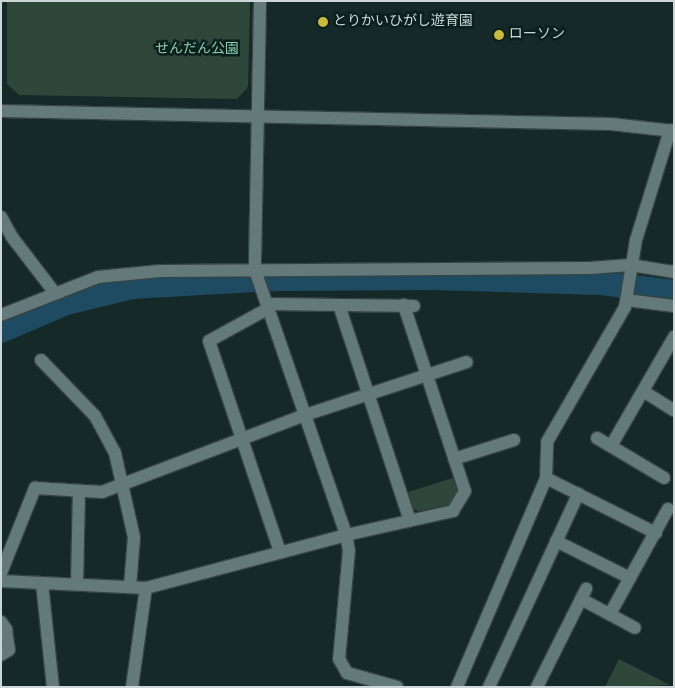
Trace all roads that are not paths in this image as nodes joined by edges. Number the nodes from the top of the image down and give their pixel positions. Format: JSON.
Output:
{"nodes":[{"id":1,"x":260,"y":1,"type":"edge"},
{"id":2,"x":1,"y":111,"type":"edge"},
{"id":3,"x":259,"y":115,"type":"junction"},
{"id":4,"x":673,"y":127,"type":"edge"},
{"id":5,"x":1,"y":218,"type":"edge"},
{"id":6,"x":630,"y":265,"type":"junction"},
{"id":7,"x":255,"y":270,"type":"junction"},
{"id":8,"x":674,"y":272,"type":"edge"},
{"id":9,"x":55,"y":293,"type":"junction"},
{"id":10,"x":626,"y":298,"type":"junction"},
{"id":11,"x":339,"y":305,"type":"junction"},
{"id":12,"x":268,"y":306,"type":"junction"},
{"id":13,"x":674,"y":306,"type":"edge"},
{"id":14,"x":1,"y":315,"type":"edge"},
{"id":15,"x":674,"y":337,"type":"edge"},
{"id":16,"x":41,"y":360,"type":"dead end"},
{"id":17,"x":467,"y":362,"type":"dead end"},
{"id":18,"x":426,"y":377,"type":"junction"},
{"id":19,"x":643,"y":391,"type":"junction"},
{"id":20,"x":367,"y":395,"type":"junction"},
{"id":21,"x":674,"y":410,"type":"edge"},
{"id":22,"x":305,"y":415,"type":"junction"},
{"id":23,"x":597,"y":438,"type":"dead end"},
{"id":24,"x":242,"y":439,"type":"junction"},
{"id":25,"x":514,"y":440,"type":"dead end"},
{"id":26,"x":611,"y":446,"type":"junction"},
{"id":27,"x":454,"y":458,"type":"junction"},
{"id":28,"x":546,"y":478,"type":"junction"},
{"id":29,"x":664,"y":478,"type":"dead end"},
{"id":30,"x":123,"y":484,"type":"junction"},
{"id":31,"x":80,"y":491,"type":"junction"},
{"id":32,"x":578,"y":494,"type":"junction"},
{"id":33,"x":668,"y":510,"type":"dead end"},
{"id":34,"x":410,"y":521,"type":"junction"},
{"id":35,"x":656,"y":533,"type":"junction"},
{"id":36,"x":346,"y":535,"type":"junction"},
{"id":37,"x":556,"y":541,"type":"junction"},
{"id":38,"x":280,"y":552,"type":"junction"},
{"id":39,"x":1,"y":573,"type":"edge"},
{"id":40,"x":630,"y":578,"type":"junction"},
{"id":41,"x":1,"y":581,"type":"edge"},
{"id":42,"x":42,"y":582,"type":"junction"},
{"id":43,"x":77,"y":584,"type":"junction"},
{"id":44,"x":130,"y":587,"type":"junction"},
{"id":45,"x":146,"y":588,"type":"junction"},
{"id":46,"x":610,"y":614,"type":"junction"},
{"id":47,"x":1,"y":622,"type":"edge"},
{"id":48,"x":635,"y":628,"type":"dead end"},
{"id":49,"x":1,"y":655,"type":"edge"},
{"id":50,"x":53,"y":687,"type":"edge"},
{"id":51,"x":132,"y":687,"type":"edge"},
{"id":52,"x":397,"y":687,"type":"edge"},
{"id":53,"x":457,"y":687,"type":"edge"},
{"id":54,"x":489,"y":687,"type":"edge"},
{"id":55,"x":537,"y":687,"type":"edge"}],
"edges":[{"from":1,"to":3,"type":"street"},
{"from":2,"to":3,"type":"street"},
{"from":3,"to":4,"type":"street"},
{"from":3,"to":7,"type":"street"},
{"from":4,"to":6,"type":"street"},
{"from":5,"to":9,"type":"street"},
{"from":6,"to":7,"type":"street"},
{"from":6,"to":8,"type":"street"},
{"from":6,"to":10,"type":"street"},
{"from":7,"to":9,"type":"street"},
{"from":7,"to":12,"type":"street"},
{"from":9,"to":14,"type":"street"},
{"from":10,"to":13,"type":"street"},
{"from":10,"to":28,"type":"street"},
{"from":11,"to":12,"type":"street"},
{"from":11,"to":18,"type":"street"},
{"from":11,"to":20,"type":"street"},
{"from":12,"to":22,"type":"street"},
{"from":12,"to":24,"type":"street"},
{"from":15,"to":19,"type":"street"},
{"from":16,"to":30,"type":"street"},
{"from":17,"to":18,"type":"street"},
{"from":18,"to":20,"type":"street"},
{"from":18,"to":27,"type":"street"},
{"from":19,"to":21,"type":"street"},
{"from":19,"to":26,"type":"street"},
{"from":20,"to":22,"type":"street"},
{"from":20,"to":34,"type":"street"},
{"from":22,"to":24,"type":"street"},
{"from":22,"to":36,"type":"street"},
{"from":23,"to":26,"type":"street"},
{"from":24,"to":30,"type":"street"},
{"from":24,"to":38,"type":"street"},
{"from":25,"to":27,"type":"street"},
{"from":26,"to":29,"type":"street"},
{"from":27,"to":34,"type":"street"},
{"from":28,"to":32,"type":"street"},
{"from":28,"to":53,"type":"street"},
{"from":30,"to":31,"type":"street"},
{"from":30,"to":44,"type":"street"},
{"from":31,"to":39,"type":"street"},
{"from":31,"to":43,"type":"street"},
{"from":32,"to":35,"type":"street"},
{"from":32,"to":37,"type":"street"},
{"from":33,"to":35,"type":"street"},
{"from":34,"to":36,"type":"street"},
{"from":35,"to":40,"type":"street"},
{"from":36,"to":38,"type":"street"},
{"from":36,"to":52,"type":"street"},
{"from":37,"to":40,"type":"street"},
{"from":37,"to":54,"type":"street"},
{"from":38,"to":45,"type":"street"},
{"from":40,"to":46,"type":"street"},
{"from":41,"to":42,"type":"street"},
{"from":42,"to":43,"type":"street"},
{"from":42,"to":50,"type":"street"},
{"from":43,"to":44,"type":"street"},
{"from":44,"to":45,"type":"street"},
{"from":45,"to":51,"type":"street"},
{"from":46,"to":48,"type":"street"},
{"from":46,"to":55,"type":"street"},
{"from":47,"to":49,"type":"street"}]}
